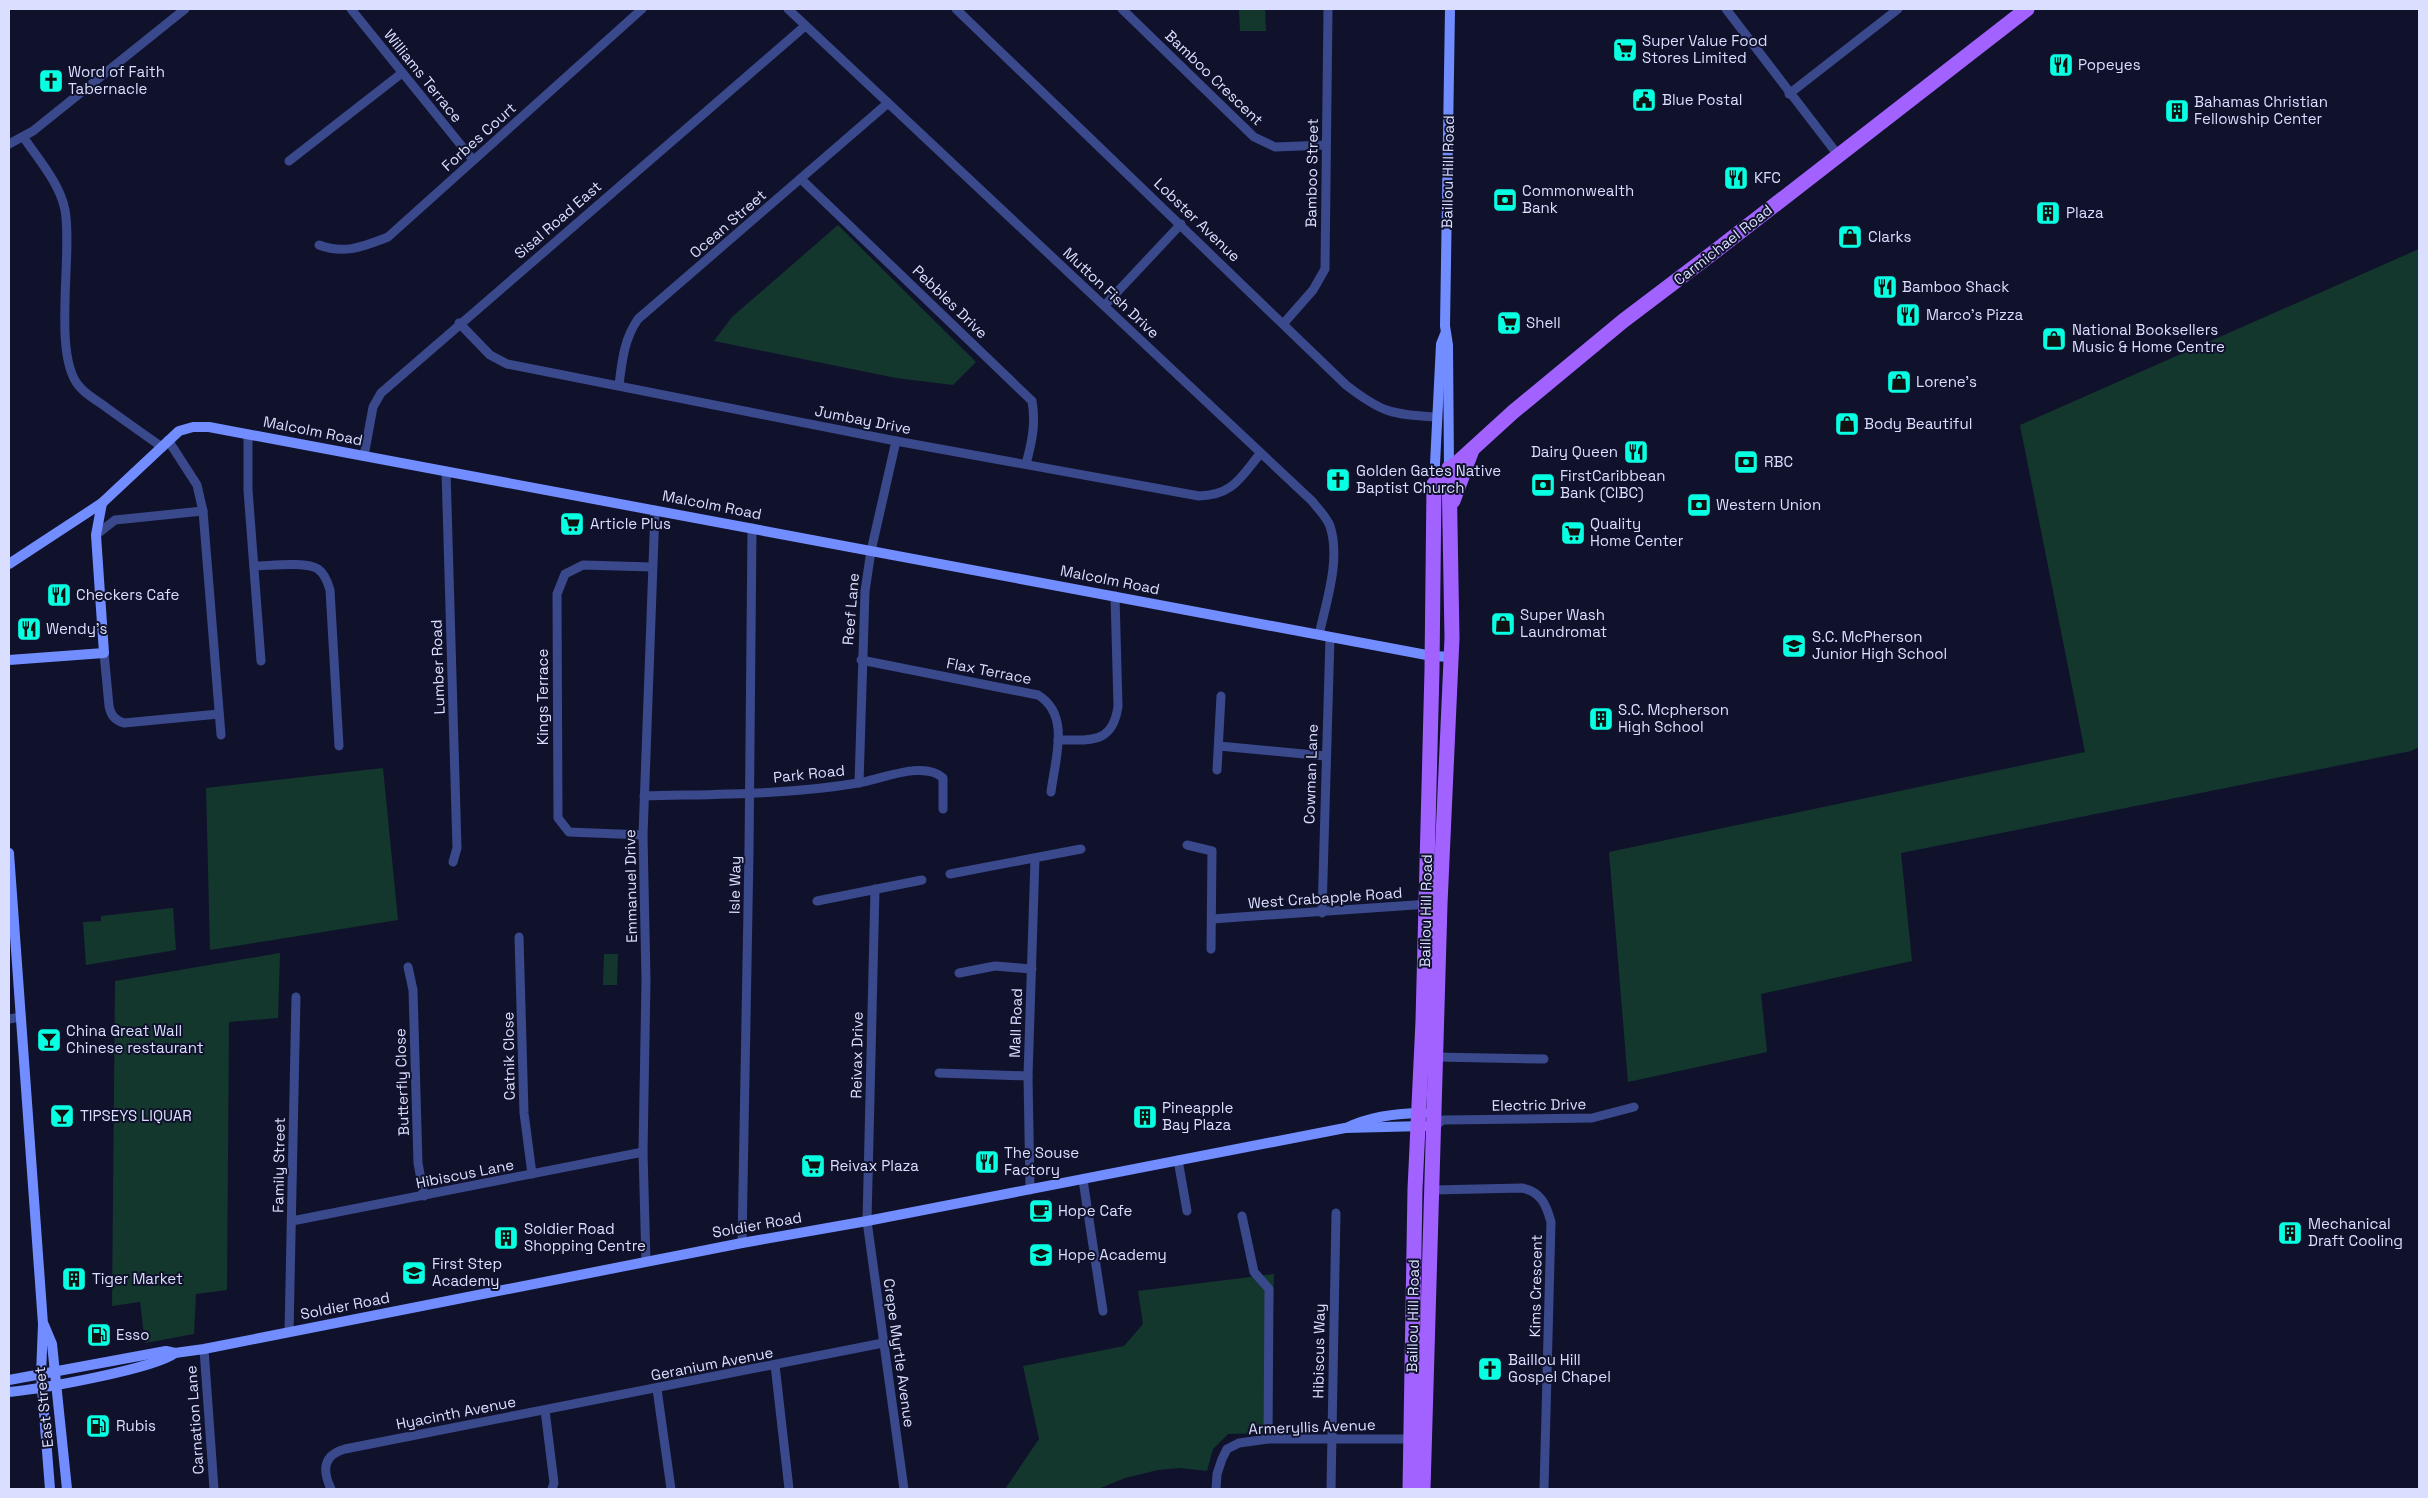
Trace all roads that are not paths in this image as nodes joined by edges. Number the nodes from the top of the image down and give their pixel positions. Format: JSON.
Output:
{"nodes":[{"id":1,"x":185,"y":9,"type":"edge"},
{"id":2,"x":351,"y":9,"type":"edge"},
{"id":3,"x":642,"y":9,"type":"edge"},
{"id":4,"x":788,"y":9,"type":"edge"},
{"id":5,"x":956,"y":9,"type":"edge"},
{"id":6,"x":1122,"y":9,"type":"edge"},
{"id":7,"x":1328,"y":9,"type":"edge"},
{"id":8,"x":1450,"y":9,"type":"edge"},
{"id":9,"x":1726,"y":9,"type":"edge"},
{"id":10,"x":1898,"y":9,"type":"edge"},
{"id":11,"x":2027,"y":9,"type":"edge"},
{"id":12,"x":805,"y":26,"type":"junction"},
{"id":13,"x":402,"y":72,"type":"junction"},
{"id":14,"x":1789,"y":94,"type":"junction"},
{"id":15,"x":888,"y":103,"type":"junction"},
{"id":16,"x":24,"y":138,"type":"junction"},
{"id":17,"x":9,"y":144,"type":"edge"},
{"id":18,"x":1326,"y":145,"type":"junction"},
{"id":19,"x":1838,"y":155,"type":"junction"},
{"id":20,"x":473,"y":160,"type":"junction"},
{"id":21,"x":290,"y":162,"type":"dead end"},
{"id":22,"x":801,"y":179,"type":"junction"},
{"id":23,"x":1181,"y":224,"type":"junction"},
{"id":24,"x":319,"y":245,"type":"dead end"},
{"id":25,"x":1104,"y":305,"type":"junction"},
{"id":26,"x":459,"y":323,"type":"junction"},
{"id":27,"x":1284,"y":324,"type":"junction"},
{"id":28,"x":1445,"y":334,"type":"junction"},
{"id":29,"x":618,"y":385,"type":"junction"},
{"id":30,"x":1436,"y":417,"type":"junction"},
{"id":31,"x":248,"y":434,"type":"junction"},
{"id":32,"x":896,"y":440,"type":"junction"},
{"id":33,"x":165,"y":444,"type":"junction"},
{"id":34,"x":1473,"y":448,"type":"junction"},
{"id":35,"x":1260,"y":454,"type":"junction"},
{"id":36,"x":364,"y":456,"type":"junction"},
{"id":37,"x":1026,"y":464,"type":"junction"},
{"id":38,"x":1449,"y":468,"type":"junction"},
{"id":39,"x":446,"y":471,"type":"junction"},
{"id":40,"x":1434,"y":484,"type":"junction"},
{"id":41,"x":102,"y":503,"type":"junction"},
{"id":42,"x":1451,"y":507,"type":"junction"},
{"id":43,"x":655,"y":510,"type":"junction"},
{"id":44,"x":203,"y":511,"type":"junction"},
{"id":45,"x":752,"y":528,"type":"junction"},
{"id":46,"x":96,"y":535,"type":"junction"},
{"id":47,"x":871,"y":551,"type":"junction"},
{"id":48,"x":9,"y":564,"type":"edge"},
{"id":49,"x":254,"y":566,"type":"junction"},
{"id":50,"x":652,"y":568,"type":"junction"},
{"id":51,"x":1115,"y":596,"type":"junction"},
{"id":52,"x":1319,"y":634,"type":"junction"},
{"id":53,"x":1330,"y":636,"type":"junction"},
{"id":54,"x":104,"y":653,"type":"junction"},
{"id":55,"x":1432,"y":656,"type":"junction"},
{"id":56,"x":1452,"y":657,"type":"junction"},
{"id":57,"x":9,"y":660,"type":"edge"},
{"id":58,"x":861,"y":660,"type":"junction"},
{"id":59,"x":261,"y":661,"type":"dead end"},
{"id":60,"x":1222,"y":696,"type":"dead end"},
{"id":61,"x":219,"y":714,"type":"junction"},
{"id":62,"x":221,"y":735,"type":"dead end"},
{"id":63,"x":1058,"y":740,"type":"junction"},
{"id":64,"x":339,"y":746,"type":"dead end"},
{"id":65,"x":1219,"y":746,"type":"junction"},
{"id":66,"x":1325,"y":756,"type":"junction"},
{"id":67,"x":1217,"y":770,"type":"dead end"},
{"id":68,"x":859,"y":783,"type":"junction"},
{"id":69,"x":1051,"y":792,"type":"dead end"},
{"id":70,"x":749,"y":793,"type":"junction"},
{"id":71,"x":644,"y":796,"type":"junction"},
{"id":72,"x":943,"y":809,"type":"dead end"},
{"id":73,"x":643,"y":835,"type":"junction"},
{"id":74,"x":1187,"y":845,"type":"dead end"},
{"id":75,"x":1081,"y":849,"type":"dead end"},
{"id":76,"x":9,"y":852,"type":"edge"},
{"id":77,"x":1035,"y":858,"type":"junction"},
{"id":78,"x":454,"y":862,"type":"dead end"},
{"id":79,"x":950,"y":874,"type":"dead end"},
{"id":80,"x":922,"y":880,"type":"dead end"},
{"id":81,"x":874,"y":889,"type":"junction"},
{"id":82,"x":818,"y":901,"type":"dead end"},
{"id":83,"x":1433,"y":904,"type":"junction"},
{"id":84,"x":1322,"y":913,"type":"junction"},
{"id":85,"x":1212,"y":919,"type":"junction"},
{"id":86,"x":519,"y":937,"type":"dead end"},
{"id":87,"x":1211,"y":949,"type":"dead end"},
{"id":88,"x":408,"y":967,"type":"dead end"},
{"id":89,"x":1032,"y":968,"type":"junction"},
{"id":90,"x":960,"y":973,"type":"dead end"},
{"id":91,"x":296,"y":997,"type":"dead end"},
{"id":92,"x":20,"y":1017,"type":"junction"},
{"id":93,"x":9,"y":1018,"type":"edge"},
{"id":94,"x":1436,"y":1057,"type":"junction"},
{"id":95,"x":1544,"y":1059,"type":"dead end"},
{"id":96,"x":939,"y":1073,"type":"dead end"},
{"id":97,"x":1028,"y":1076,"type":"junction"},
{"id":98,"x":1634,"y":1107,"type":"dead end"},
{"id":99,"x":1418,"y":1119,"type":"junction"},
{"id":100,"x":1438,"y":1119,"type":"junction"},
{"id":101,"x":643,"y":1152,"type":"junction"},
{"id":102,"x":1178,"y":1160,"type":"junction"},
{"id":103,"x":532,"y":1174,"type":"junction"},
{"id":104,"x":1083,"y":1180,"type":"junction"},
{"id":105,"x":1030,"y":1190,"type":"junction"},
{"id":106,"x":1433,"y":1190,"type":"junction"},
{"id":107,"x":424,"y":1196,"type":"junction"},
{"id":108,"x":1187,"y":1211,"type":"dead end"},
{"id":109,"x":1336,"y":1213,"type":"dead end"},
{"id":110,"x":1242,"y":1216,"type":"dead end"},
{"id":111,"x":292,"y":1221,"type":"junction"},
{"id":112,"x":868,"y":1221,"type":"junction"},
{"id":113,"x":742,"y":1243,"type":"junction"},
{"id":114,"x":646,"y":1262,"type":"junction"},
{"id":115,"x":1103,"y":1311,"type":"dead end"},
{"id":116,"x":44,"y":1324,"type":"junction"},
{"id":117,"x":289,"y":1332,"type":"junction"},
{"id":118,"x":883,"y":1343,"type":"junction"},
{"id":119,"x":204,"y":1349,"type":"junction"},
{"id":120,"x":175,"y":1353,"type":"junction"},
{"id":121,"x":775,"y":1365,"type":"junction"},
{"id":122,"x":55,"y":1372,"type":"junction"},
{"id":123,"x":41,"y":1375,"type":"junction"},
{"id":124,"x":9,"y":1380,"type":"edge"},
{"id":125,"x":57,"y":1384,"type":"junction"},
{"id":126,"x":42,"y":1388,"type":"junction"},
{"id":127,"x":657,"y":1389,"type":"junction"},
{"id":128,"x":9,"y":1392,"type":"edge"},
{"id":129,"x":546,"y":1410,"type":"junction"},
{"id":130,"x":1268,"y":1439,"type":"junction"},
{"id":131,"x":1411,"y":1439,"type":"junction"},
{"id":132,"x":1331,"y":1440,"type":"junction"},
{"id":133,"x":50,"y":1489,"type":"edge"},
{"id":134,"x":67,"y":1489,"type":"edge"},
{"id":135,"x":214,"y":1489,"type":"edge"},
{"id":136,"x":330,"y":1489,"type":"edge"},
{"id":137,"x":552,"y":1489,"type":"edge"},
{"id":138,"x":671,"y":1489,"type":"edge"},
{"id":139,"x":789,"y":1489,"type":"edge"},
{"id":140,"x":904,"y":1489,"type":"edge"},
{"id":141,"x":1216,"y":1489,"type":"edge"},
{"id":142,"x":1331,"y":1489,"type":"edge"},
{"id":143,"x":1410,"y":1489,"type":"edge"},
{"id":144,"x":1423,"y":1489,"type":"edge"},
{"id":145,"x":1544,"y":1489,"type":"edge"}],
"edges":[{"from":1,"to":16,"type":"street"},
{"from":2,"to":13,"type":"street","name":"Williams Terrace"},
{"from":3,"to":20,"type":"street","name":"Forbes Court"},
{"from":4,"to":12,"type":"street","name":"Mutton Fish Drive"},
{"from":5,"to":23,"type":"street","name":"Lobster Avenue"},
{"from":6,"to":18,"type":"street","name":"Bamboo Crescent"},
{"from":7,"to":18,"type":"street","name":"Bamboo Street"},
{"from":8,"to":28,"type":"main road","name":"Baillou Hill Road"},
{"from":9,"to":14,"type":"street"},
{"from":10,"to":14,"type":"street"},
{"from":11,"to":19,"type":"main road","name":"Carmichael Road"},
{"from":12,"to":15,"type":"street","name":"Mutton Fish Drive"},
{"from":12,"to":26,"type":"street","name":"Sisal Road East"},
{"from":13,"to":20,"type":"street","name":"Williams Terrace"},
{"from":13,"to":21,"type":"street"},
{"from":14,"to":19,"type":"street"},
{"from":15,"to":22,"type":"street","name":"Ocean Street"},
{"from":15,"to":25,"type":"street","name":"Mutton Fish Drive"},
{"from":16,"to":17,"type":"street"},
{"from":16,"to":33,"type":"street"},
{"from":18,"to":27,"type":"street","name":"Bamboo Street"},
{"from":19,"to":34,"type":"main road","name":"Carmichael Road"},
{"from":20,"to":24,"type":"street","name":"Forbes Court"},
{"from":22,"to":29,"type":"street","name":"Ocean Street"},
{"from":22,"to":37,"type":"street","name":"Pebbles Drive"},
{"from":23,"to":25,"type":"street"},
{"from":23,"to":27,"type":"street","name":"Lobster Avenue"},
{"from":25,"to":35,"type":"street","name":"Mutton Fish Drive"},
{"from":26,"to":29,"type":"street","name":"Jumbay Drive"},
{"from":26,"to":36,"type":"street","name":"Sisal Road East"},
{"from":27,"to":30,"type":"street","name":"Lobster Avenue"},
{"from":28,"to":30,"type":"main road","name":"Baillou Hill Road"},
{"from":28,"to":38,"type":"main road","name":"Baillou Hill Road"},
{"from":29,"to":32,"type":"street","name":"Jumbay Drive"},
{"from":30,"to":40,"type":"main road","name":"Baillou Hill Road"},
{"from":31,"to":33,"type":"main road","name":"Malcolm Road"},
{"from":31,"to":36,"type":"main road","name":"Malcolm Road"},
{"from":31,"to":49,"type":"street"},
{"from":32,"to":37,"type":"street","name":"Jumbay Drive"},
{"from":32,"to":47,"type":"street","name":"Reef Lane"},
{"from":33,"to":41,"type":"main road","name":"Malcolm Road"},
{"from":33,"to":44,"type":"street"},
{"from":34,"to":38,"type":"main road"},
{"from":34,"to":42,"type":"main road","name":"Carmichael Road"},
{"from":35,"to":37,"type":"street","name":"Jumbay Drive"},
{"from":35,"to":52,"type":"street","name":"Mutton Fish Drive"},
{"from":36,"to":39,"type":"main road","name":"Malcolm Road"},
{"from":38,"to":40,"type":"main road"},
{"from":38,"to":42,"type":"main road","name":"Baillou Hill Road"},
{"from":39,"to":43,"type":"main road","name":"Malcolm Road"},
{"from":39,"to":78,"type":"street","name":"Lumber Road"},
{"from":40,"to":55,"type":"main road","name":"Baillou Hill Road"},
{"from":41,"to":46,"type":"main road"},
{"from":41,"to":48,"type":"main road","name":"Malcolm Road"},
{"from":42,"to":56,"type":"main road","name":"Baillou Hill Road"},
{"from":43,"to":45,"type":"main road","name":"Malcolm Road"},
{"from":43,"to":50,"type":"street","name":"Emmanuel Drive"},
{"from":44,"to":46,"type":"street"},
{"from":44,"to":61,"type":"street"},
{"from":45,"to":47,"type":"main road","name":"Malcolm Road"},
{"from":45,"to":70,"type":"street","name":"Isle Way"},
{"from":46,"to":54,"type":"main road"},
{"from":47,"to":51,"type":"main road","name":"Malcolm Road"},
{"from":47,"to":58,"type":"street","name":"Reef Lane"},
{"from":49,"to":59,"type":"street"},
{"from":49,"to":64,"type":"street"},
{"from":50,"to":71,"type":"street","name":"Emmanuel Drive"},
{"from":50,"to":73,"type":"street","name":"Kings Terrace"},
{"from":51,"to":52,"type":"main road","name":"Malcolm Road"},
{"from":51,"to":63,"type":"street"},
{"from":52,"to":53,"type":"main road","name":"Malcolm Road"},
{"from":53,"to":55,"type":"main road","name":"Malcolm Road"},
{"from":53,"to":66,"type":"street","name":"Cowman Lane"},
{"from":54,"to":57,"type":"main road"},
{"from":54,"to":61,"type":"street"},
{"from":55,"to":56,"type":"main road","name":"Malcolm Road"},
{"from":55,"to":83,"type":"main road","name":"Baillou Hill Road"},
{"from":56,"to":83,"type":"main road","name":"Baillou Hill Road"},
{"from":58,"to":63,"type":"street","name":"Flax Terrace"},
{"from":58,"to":68,"type":"street","name":"Reef Lane"},
{"from":60,"to":65,"type":"street"},
{"from":61,"to":62,"type":"street"},
{"from":63,"to":69,"type":"street","name":"Flax Terrace"},
{"from":65,"to":66,"type":"street"},
{"from":65,"to":67,"type":"street"},
{"from":66,"to":84,"type":"street","name":"Cowman Lane"},
{"from":68,"to":70,"type":"street","name":"Park Road"},
{"from":68,"to":72,"type":"street","name":"Park Road"},
{"from":70,"to":71,"type":"street","name":"Park Road"},
{"from":70,"to":113,"type":"street","name":"Isle Way"},
{"from":71,"to":73,"type":"street","name":"Emmanuel Drive"},
{"from":73,"to":101,"type":"street","name":"Emmanuel Drive"},
{"from":74,"to":85,"type":"street"},
{"from":75,"to":77,"type":"street"},
{"from":76,"to":92,"type":"main road","name":"East Street"},
{"from":77,"to":79,"type":"street"},
{"from":77,"to":89,"type":"street","name":"Mall Road"},
{"from":80,"to":81,"type":"street"},
{"from":81,"to":82,"type":"street"},
{"from":81,"to":112,"type":"street","name":"Reivax Drive"},
{"from":83,"to":84,"type":"street","name":"West Crabapple Road"},
{"from":83,"to":94,"type":"main road","name":"Baillou Hill Road"},
{"from":83,"to":99,"type":"main road","name":"Baillou Hill Road"},
{"from":84,"to":85,"type":"street","name":"West Crabapple Road"},
{"from":85,"to":87,"type":"street"},
{"from":86,"to":103,"type":"street","name":"Catnik Close"},
{"from":88,"to":107,"type":"street","name":"Butterfly Close"},
{"from":89,"to":90,"type":"street"},
{"from":89,"to":97,"type":"street","name":"Mall Road"},
{"from":91,"to":111,"type":"street","name":"Family Street"},
{"from":92,"to":93,"type":"street"},
{"from":92,"to":116,"type":"main road","name":"East Street"},
{"from":94,"to":95,"type":"street"},
{"from":94,"to":100,"type":"main road","name":"Baillou Hill Road"},
{"from":96,"to":97,"type":"street"},
{"from":97,"to":105,"type":"street","name":"Mall Road"},
{"from":98,"to":100,"type":"street","name":"Electric Drive"},
{"from":99,"to":100,"type":"main road","name":"Soldier Road"},
{"from":99,"to":102,"type":"main road","name":"Soldier Road"},
{"from":99,"to":131,"type":"main road","name":"Baillou Hill Road"},
{"from":100,"to":106,"type":"main road","name":"Baillou Hill Road"},
{"from":101,"to":103,"type":"street","name":"Hibiscus Lane"},
{"from":101,"to":114,"type":"street","name":"Emmanuel Drive"},
{"from":102,"to":104,"type":"main road","name":"Soldier Road"},
{"from":102,"to":108,"type":"street"},
{"from":103,"to":107,"type":"street","name":"Hibiscus Lane"},
{"from":104,"to":105,"type":"main road","name":"Soldier Road"},
{"from":104,"to":115,"type":"street"},
{"from":105,"to":112,"type":"main road","name":"Soldier Road"},
{"from":106,"to":144,"type":"main road","name":"Baillou Hill Road"},
{"from":106,"to":145,"type":"street","name":"Kims Crescent"},
{"from":107,"to":111,"type":"street","name":"Hibiscus Lane"},
{"from":109,"to":132,"type":"street","name":"Hibiscus Way"},
{"from":110,"to":130,"type":"street"},
{"from":111,"to":117,"type":"street","name":"Family Street"},
{"from":112,"to":113,"type":"main road","name":"Soldier Road"},
{"from":112,"to":118,"type":"street","name":"Crepe Myrtle Avenue"},
{"from":113,"to":114,"type":"main road","name":"Soldier Road"},
{"from":114,"to":117,"type":"main road","name":"Soldier Road"},
{"from":116,"to":122,"type":"main road","name":"East Street"},
{"from":116,"to":123,"type":"main road","name":"East Street"},
{"from":117,"to":119,"type":"main road","name":"Soldier Road"},
{"from":118,"to":121,"type":"street","name":"Geranium Avenue"},
{"from":118,"to":140,"type":"street","name":"Crepe Myrtle Avenue"},
{"from":119,"to":120,"type":"main road","name":"Soldier Road"},
{"from":119,"to":135,"type":"street","name":"Carnation Lane"},
{"from":120,"to":122,"type":"main road","name":"Soldier Road"},
{"from":120,"to":125,"type":"main road","name":"Soldier Road"},
{"from":121,"to":127,"type":"street","name":"Geranium Avenue"},
{"from":121,"to":139,"type":"street"},
{"from":122,"to":123,"type":"main road","name":"Soldier Road"},
{"from":122,"to":125,"type":"main road","name":"East Street"},
{"from":123,"to":124,"type":"main road","name":"Soldier Road"},
{"from":123,"to":126,"type":"main road","name":"East Street"},
{"from":125,"to":126,"type":"main road","name":"Soldier Road"},
{"from":125,"to":134,"type":"main road","name":"East Street"},
{"from":126,"to":128,"type":"main road","name":"Soldier Road"},
{"from":126,"to":133,"type":"main road","name":"East Street"},
{"from":127,"to":129,"type":"street","name":"Geranium Avenue"},
{"from":127,"to":138,"type":"street"},
{"from":129,"to":136,"type":"street","name":"Hyacinth Avenue"},
{"from":129,"to":137,"type":"street"},
{"from":130,"to":132,"type":"street","name":"Armeryllis Avenue"},
{"from":130,"to":141,"type":"street","name":"Armeryllis Avenue"},
{"from":131,"to":132,"type":"street","name":"Armeryllis Avenue"},
{"from":131,"to":143,"type":"main road","name":"Baillou Hill Road"},
{"from":132,"to":142,"type":"street","name":"Hibiscus Way"}]}
